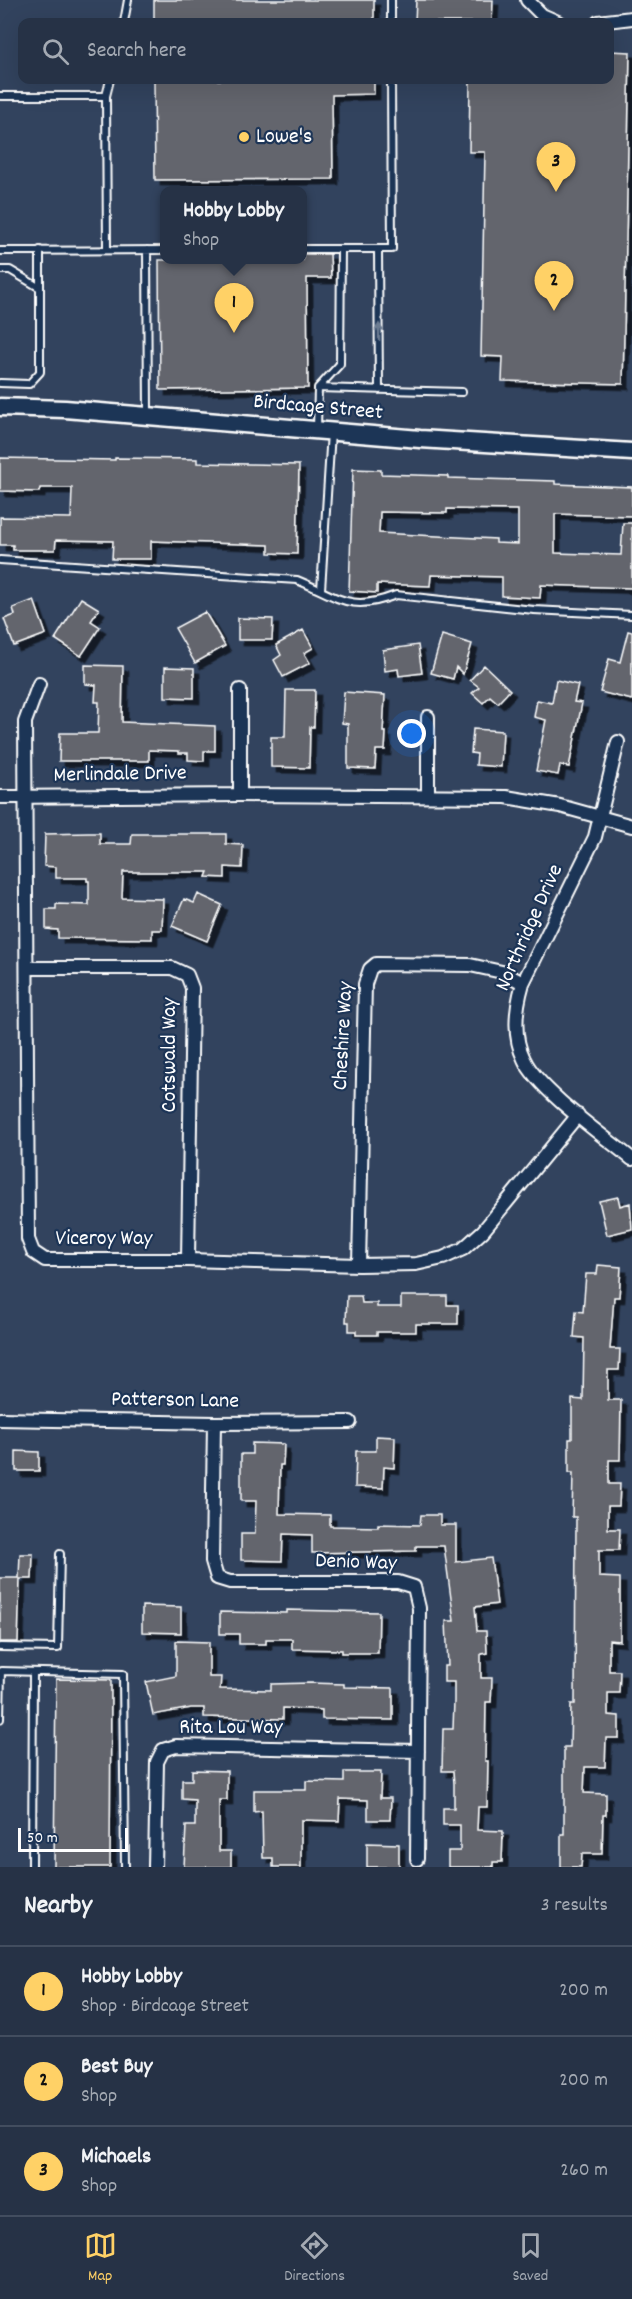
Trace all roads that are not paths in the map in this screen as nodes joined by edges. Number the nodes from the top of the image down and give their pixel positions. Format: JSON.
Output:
{"nodes":[{"id":1,"x":128,"y":0,"type":"edge"},
{"id":2,"x":391,"y":0,"type":"edge"},
{"id":3,"x":527,"y":0,"type":"edge"},
{"id":4,"x":124,"y":18,"type":"edge"},
{"id":5,"x":391,"y":18,"type":"edge"},
{"id":6,"x":549,"y":18,"type":"edge"},
{"id":7,"x":632,"y":18,"type":"edge"},
{"id":8,"x":614,"y":20,"type":"edge"},
{"id":9,"x":109,"y":84,"type":"edge"},
{"id":10,"x":391,"y":84,"type":"edge"},
{"id":11,"x":0,"y":96,"type":"edge"},
{"id":12,"x":106,"y":96,"type":"junction"},
{"id":13,"x":307,"y":249,"type":"edge"},
{"id":14,"x":341,"y":249,"type":"junction"},
{"id":15,"x":378,"y":249,"type":"junction"},
{"id":16,"x":40,"y":250,"type":"junction"},
{"id":17,"x":107,"y":250,"type":"junction"},
{"id":18,"x":147,"y":250,"type":"junction"},
{"id":19,"x":160,"y":250,"type":"edge"},
{"id":20,"x":0,"y":251,"type":"edge"},
{"id":21,"x":0,"y":270,"type":"edge"},
{"id":22,"x":40,"y":288,"type":"junction"},
{"id":23,"x":0,"y":383,"type":"edge"},
{"id":24,"x":318,"y":388,"type":"junction"},
{"id":25,"x":379,"y":390,"type":"junction"},
{"id":26,"x":462,"y":392,"type":"dead end"},
{"id":27,"x":0,"y":407,"type":"edge"},
{"id":28,"x":148,"y":416,"type":"junction"},
{"id":29,"x":324,"y":431,"type":"junction"},
{"id":30,"x":632,"y":452,"type":"edge"},
{"id":31,"x":0,"y":560,"type":"edge"},
{"id":32,"x":321,"y":590,"type":"junction"},
{"id":33,"x":632,"y":615,"type":"edge"},
{"id":34,"x":39,"y":684,"type":"dead end"},
{"id":35,"x":240,"y":690,"type":"dead end"},
{"id":36,"x":428,"y":717,"type":"dead end"},
{"id":37,"x":618,"y":742,"type":"dead end"},
{"id":38,"x":240,"y":795,"type":"junction"},
{"id":39,"x":428,"y":795,"type":"junction"},
{"id":40,"x":0,"y":797,"type":"edge"},
{"id":41,"x":24,"y":797,"type":"junction"},
{"id":42,"x":599,"y":816,"type":"junction"},
{"id":43,"x":632,"y":826,"type":"edge"},
{"id":44,"x":27,"y":968,"type":"junction"},
{"id":45,"x":524,"y":982,"type":"junction"},
{"id":46,"x":578,"y":1115,"type":"junction"},
{"id":47,"x":632,"y":1159,"type":"edge"},
{"id":48,"x":189,"y":1260,"type":"junction"},
{"id":49,"x":359,"y":1265,"type":"junction"},
{"id":50,"x":0,"y":1419,"type":"edge"},
{"id":51,"x":350,"y":1422,"type":"dead end"},
{"id":52,"x":214,"y":1423,"type":"junction"},
{"id":53,"x":60,"y":1554,"type":"dead end"},
{"id":54,"x":0,"y":1647,"type":"edge"},
{"id":55,"x":33,"y":1672,"type":"junction"},
{"id":56,"x":0,"y":1719,"type":"edge"},
{"id":57,"x":418,"y":1751,"type":"junction"},
{"id":58,"x":417,"y":1859,"type":"dead end"},
{"id":59,"x":32,"y":1867,"type":"edge"},
{"id":60,"x":125,"y":1867,"type":"edge"},
{"id":61,"x":155,"y":1867,"type":"edge"}],
"edges":[{"from":1,"to":4,"type":"lane"},
{"from":2,"to":5,"type":"lane"},
{"from":3,"to":6,"type":"street"},
{"from":7,"to":8,"type":"street"},
{"from":9,"to":12,"type":"lane"},
{"from":10,"to":15,"type":"lane"},
{"from":11,"to":12,"type":"lane"},
{"from":12,"to":17,"type":"lane"},
{"from":13,"to":14,"type":"lane"},
{"from":14,"to":15,"type":"lane"},
{"from":14,"to":24,"type":"lane"},
{"from":25,"to":15,"type":"lane","one_way":true},
{"from":16,"to":17,"type":"lane"},
{"from":16,"to":20,"type":"lane"},
{"from":16,"to":22,"type":"lane"},
{"from":17,"to":18,"type":"lane"},
{"from":18,"to":19,"type":"lane"},
{"from":18,"to":28,"type":"lane"},
{"from":21,"to":22,"type":"lane"},
{"from":22,"to":23,"type":"lane"},
{"from":24,"to":25,"type":"lane"},
{"from":24,"to":29,"type":"lane"},
{"from":25,"to":26,"type":"lane"},
{"from":27,"to":28,"type":"street","name":"Birdcage Street"},
{"from":28,"to":29,"type":"street","name":"Birdcage Street"},
{"from":29,"to":30,"type":"street","name":"Birdcage Street"},
{"from":29,"to":32,"type":"lane"},
{"from":31,"to":32,"type":"lane"},
{"from":32,"to":33,"type":"lane"},
{"from":34,"to":41,"type":"street","name":"Viceroy Way"},
{"from":35,"to":38,"type":"street"},
{"from":36,"to":39,"type":"street"},
{"from":37,"to":42,"type":"street","name":"Northridge Drive"},
{"from":38,"to":39,"type":"street","name":"Merlindale Drive"},
{"from":38,"to":41,"type":"street","name":"Merlindale Drive"},
{"from":39,"to":42,"type":"street","name":"Merlindale Drive"},
{"from":40,"to":41,"type":"street","name":"Merlindale Drive"},
{"from":41,"to":44,"type":"street","name":"Viceroy Way"},
{"from":42,"to":43,"type":"street","name":"Merlindale Drive"},
{"from":42,"to":45,"type":"street","name":"Northridge Drive"},
{"from":44,"to":48,"type":"street","name":"Viceroy Way"},
{"from":44,"to":48,"type":"street","name":"Cotswald Way"},
{"from":45,"to":46,"type":"street","name":"Northridge Drive"},
{"from":45,"to":49,"type":"street","name":"Cheshire Way"},
{"from":46,"to":47,"type":"street","name":"Northridge Drive"},
{"from":46,"to":49,"type":"street","name":"Viceroy Way"},
{"from":48,"to":49,"type":"street","name":"Viceroy Way"},
{"from":50,"to":52,"type":"street","name":"Patterson Lane"},
{"from":51,"to":52,"type":"street","name":"Patterson Lane"},
{"from":52,"to":57,"type":"street","name":"Denio Way"},
{"from":53,"to":54,"type":"lane"},
{"from":55,"to":56,"type":"lane"},
{"from":55,"to":59,"type":"lane"},
{"from":55,"to":60,"type":"lane"},
{"from":57,"to":58,"type":"street","name":"Denio Way"},
{"from":57,"to":61,"type":"street","name":"Rita Lou Way"}]}
